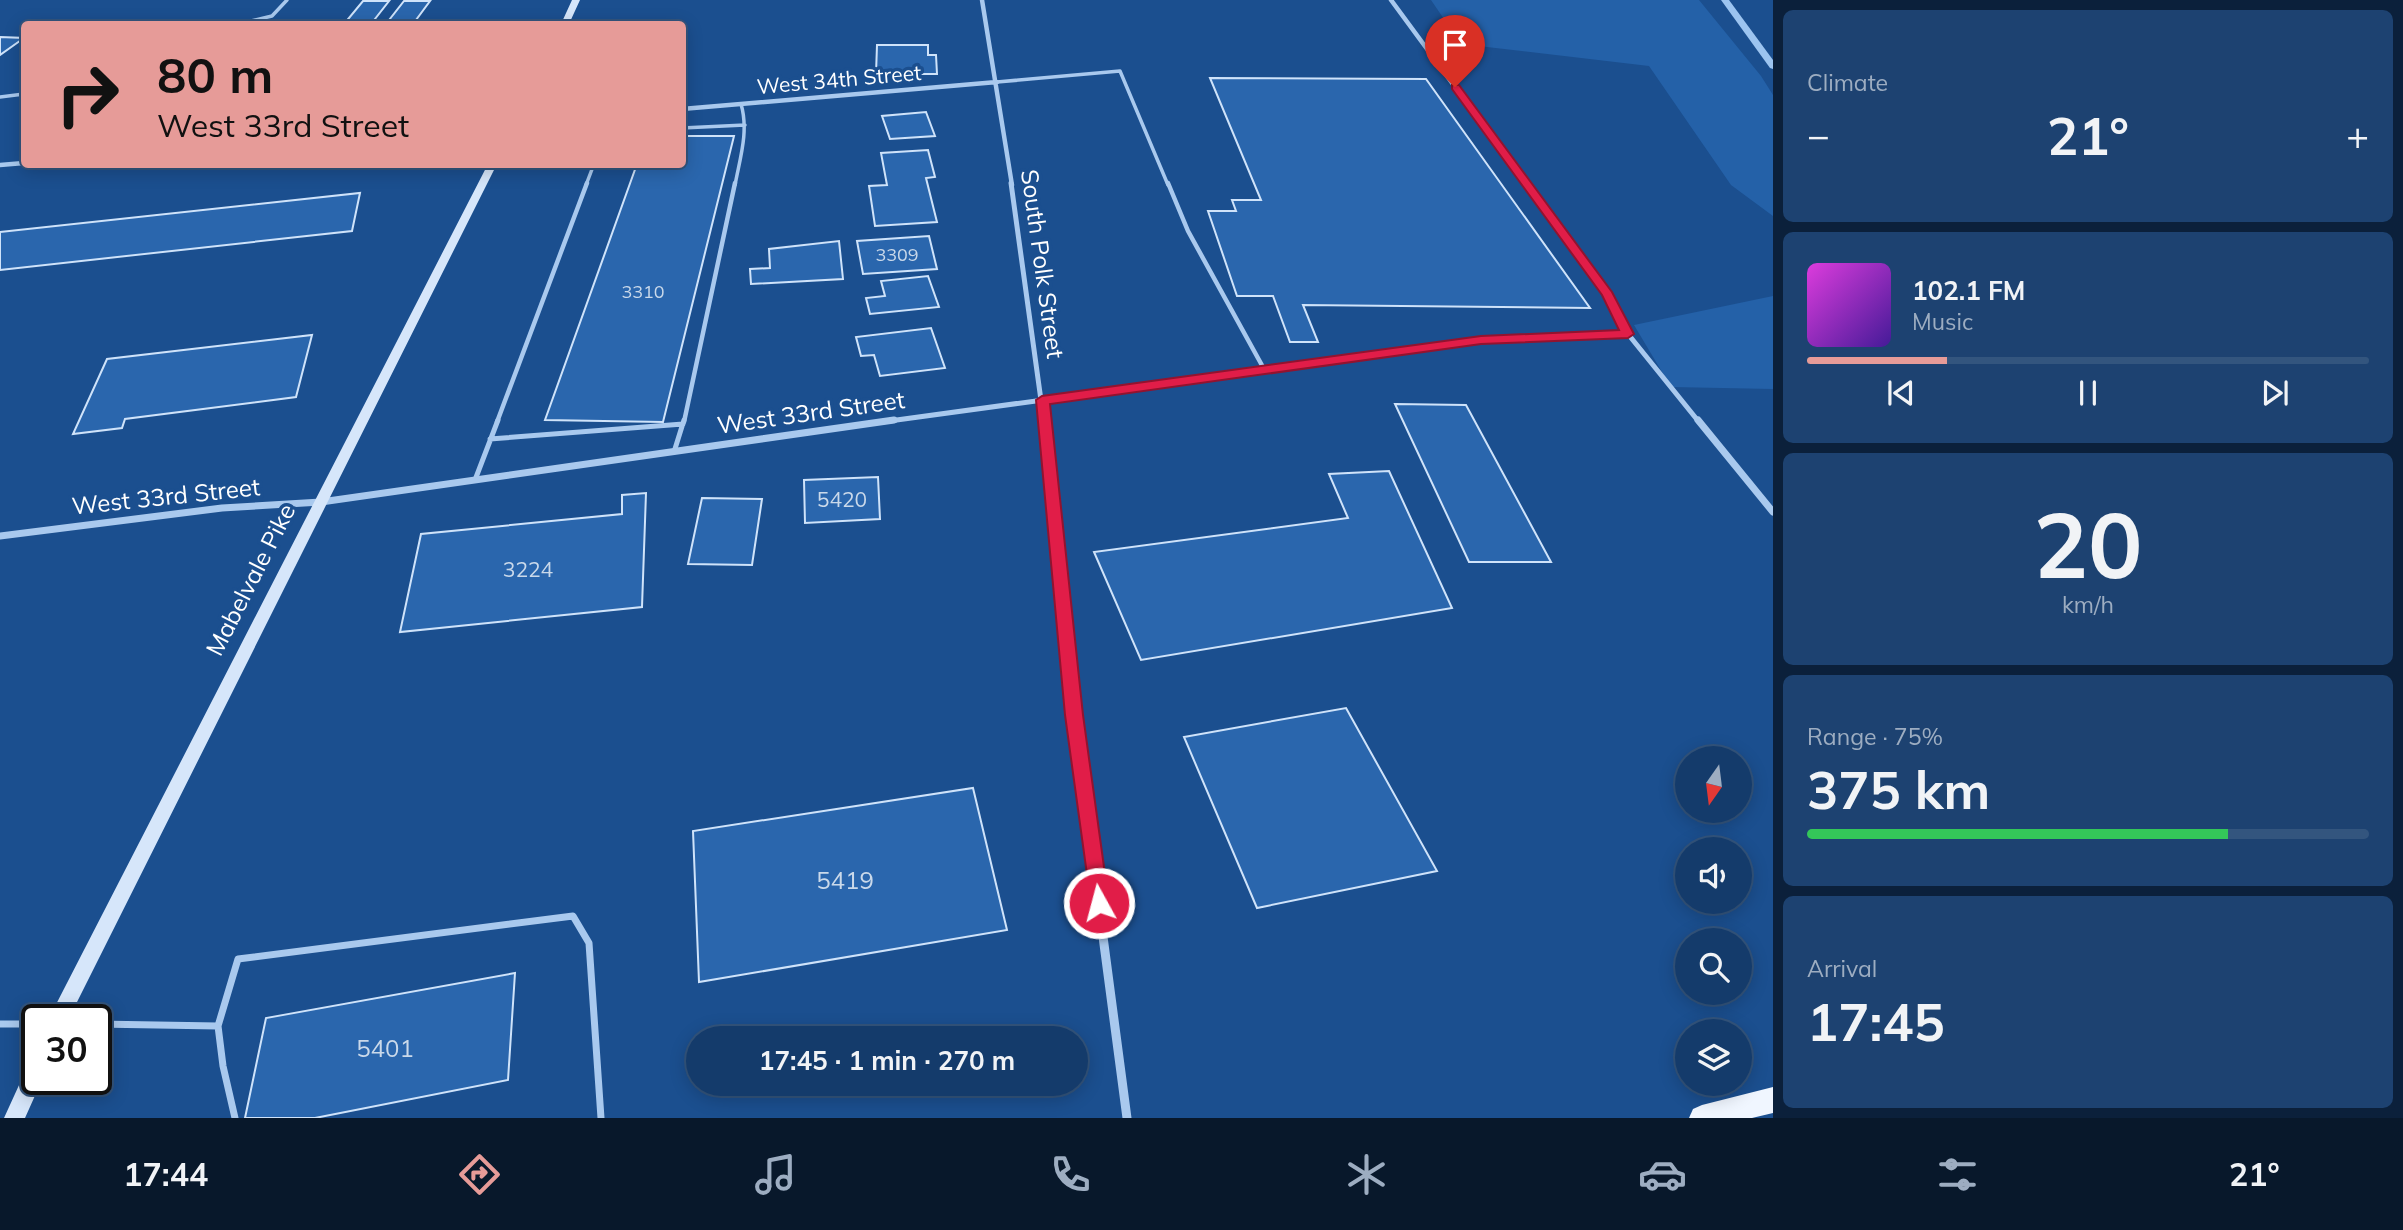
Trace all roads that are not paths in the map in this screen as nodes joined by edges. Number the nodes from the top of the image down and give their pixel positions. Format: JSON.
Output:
{"nodes":[{"id":1,"x":287,"y":0,"type":"edge"},
{"id":2,"x":576,"y":0,"type":"edge"},
{"id":3,"x":982,"y":0,"type":"edge"},
{"id":4,"x":1391,"y":0,"type":"edge"},
{"id":5,"x":250,"y":21,"type":"edge"},
{"id":6,"x":566,"y":21,"type":"edge"},
{"id":7,"x":997,"y":82,"type":"junction"},
{"id":8,"x":21,"y":94,"type":"edge"},
{"id":9,"x":0,"y":97,"type":"edge"},
{"id":10,"x":741,"y":104,"type":"junction"},
{"id":11,"x":686,"y":109,"type":"edge"},
{"id":12,"x":745,"y":125,"type":"junction"},
{"id":13,"x":686,"y":128,"type":"edge"},
{"id":14,"x":21,"y":163,"type":"edge"},
{"id":15,"x":0,"y":165,"type":"edge"},
{"id":16,"x":491,"y":168,"type":"edge"},
{"id":17,"x":592,"y":168,"type":"edge"},
{"id":18,"x":1628,"y":334,"type":"junction"},
{"id":19,"x":1264,"y":369,"type":"junction"},
{"id":20,"x":1042,"y":400,"type":"junction"},
{"id":21,"x":683,"y":424,"type":"junction"},
{"id":22,"x":490,"y":439,"type":"junction"},
{"id":23,"x":674,"y":452,"type":"junction"},
{"id":24,"x":475,"y":480,"type":"junction"},
{"id":25,"x":321,"y":502,"type":"junction"},
{"id":26,"x":1773,"y":512,"type":"edge"},
{"id":27,"x":0,"y":536,"type":"edge"},
{"id":28,"x":66,"y":1004,"type":"edge"},
{"id":29,"x":0,"y":1024,"type":"edge"},
{"id":30,"x":21,"y":1024,"type":"edge"},
{"id":31,"x":112,"y":1024,"type":"edge"},
{"id":32,"x":218,"y":1026,"type":"junction"},
{"id":33,"x":25,"y":1095,"type":"edge"},
{"id":34,"x":1773,"y":1100,"type":"edge"},
{"id":35,"x":14,"y":1118,"type":"edge"},
{"id":36,"x":235,"y":1118,"type":"edge"},
{"id":37,"x":601,"y":1118,"type":"edge"},
{"id":38,"x":1127,"y":1118,"type":"edge"},
{"id":39,"x":1702,"y":1118,"type":"edge"}],
"edges":[{"from":1,"to":5,"type":"lane"},
{"from":2,"to":6,"type":"main road"},
{"from":3,"to":7,"type":"street","name":"South Polk Street"},
{"from":4,"to":18,"type":"street"},
{"from":7,"to":10,"type":"street","name":"West 34th Street"},
{"from":7,"to":19,"type":"lane"},
{"from":7,"to":20,"type":"street","name":"South Polk Street"},
{"from":8,"to":9,"type":"lane"},
{"from":10,"to":11,"type":"street","name":"West 34th Street"},
{"from":10,"to":12,"type":"lane"},
{"from":12,"to":13,"type":"lane"},
{"from":12,"to":21,"type":"lane"},
{"from":14,"to":15,"type":"street"},
{"from":16,"to":25,"type":"main road","name":"Mabelvale Pike"},
{"from":17,"to":22,"type":"lane"},
{"from":18,"to":19,"type":"street","name":"West 33rd Street"},
{"from":18,"to":26,"type":"street"},
{"from":19,"to":20,"type":"street","name":"West 33rd Street"},
{"from":20,"to":23,"type":"street","name":"West 33rd Street"},
{"from":20,"to":38,"type":"street","name":"South Polk Street"},
{"from":21,"to":22,"type":"lane"},
{"from":21,"to":23,"type":"lane"},
{"from":22,"to":24,"type":"lane"},
{"from":23,"to":24,"type":"street","name":"West 33rd Street"},
{"from":24,"to":25,"type":"street","name":"West 33rd Street"},
{"from":25,"to":27,"type":"street","name":"West 33rd Street"},
{"from":25,"to":28,"type":"main road","name":"Mabelvale Pike"},
{"from":29,"to":30,"type":"lane"},
{"from":31,"to":32,"type":"lane"},
{"from":32,"to":36,"type":"lane"},
{"from":32,"to":37,"type":"lane"},
{"from":33,"to":35,"type":"main road"},
{"from":34,"to":39,"type":"main road"}]}
